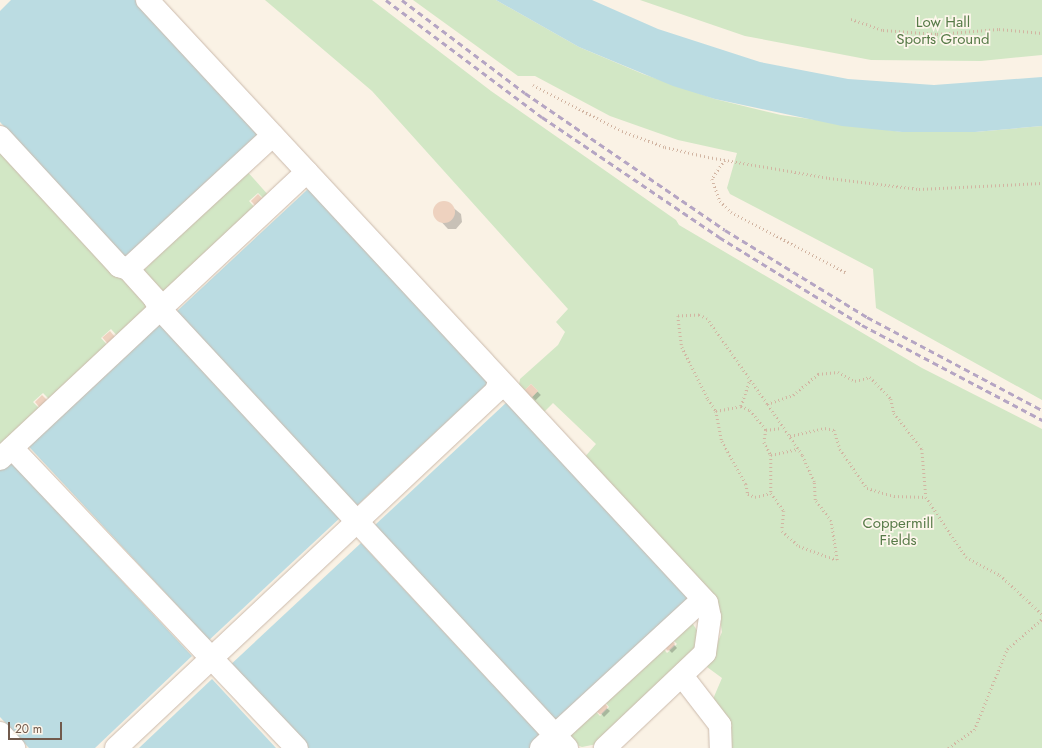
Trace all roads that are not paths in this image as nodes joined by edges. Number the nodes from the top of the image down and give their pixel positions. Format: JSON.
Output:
{"nodes":[{"id":1,"x":148,"y":0,"type":"edge"},
{"id":2,"x":273,"y":135,"type":"junction"},
{"id":3,"x":0,"y":137,"type":"edge"},
{"id":4,"x":307,"y":172,"type":"junction"},
{"id":5,"x":128,"y":269,"type":"junction"},
{"id":6,"x":160,"y":309,"type":"junction"},
{"id":7,"x":499,"y":380,"type":"junction"},
{"id":8,"x":6,"y":454,"type":"edge"},
{"id":9,"x":357,"y":522,"type":"junction"},
{"id":10,"x":703,"y":599,"type":"junction"},
{"id":11,"x":210,"y":660,"type":"junction"},
{"id":12,"x":683,"y":678,"type":"junction"},
{"id":13,"x":0,"y":733,"type":"edge"},
{"id":14,"x":554,"y":744,"type":"edge"},
{"id":15,"x":14,"y":748,"type":"edge"},
{"id":16,"x":116,"y":748,"type":"edge"},
{"id":17,"x":297,"y":748,"type":"edge"},
{"id":18,"x":605,"y":748,"type":"edge"},
{"id":19,"x":721,"y":748,"type":"edge"}],
"edges":[{"from":1,"to":2,"type":"lane"},
{"from":2,"to":4,"type":"lane"},
{"from":2,"to":5,"type":"lane"},
{"from":3,"to":5,"type":"lane"},
{"from":4,"to":6,"type":"lane"},
{"from":4,"to":7,"type":"lane"},
{"from":5,"to":6,"type":"lane"},
{"from":6,"to":8,"type":"lane"},
{"from":6,"to":9,"type":"lane"},
{"from":7,"to":9,"type":"lane"},
{"from":7,"to":10,"type":"lane"},
{"from":8,"to":11,"type":"lane"},
{"from":9,"to":11,"type":"lane"},
{"from":9,"to":14,"type":"lane"},
{"from":10,"to":12,"type":"lane"},
{"from":10,"to":14,"type":"lane"},
{"from":11,"to":16,"type":"lane"},
{"from":11,"to":17,"type":"lane"},
{"from":12,"to":18,"type":"lane"},
{"from":12,"to":19,"type":"lane"},
{"from":13,"to":15,"type":"lane"}]}
